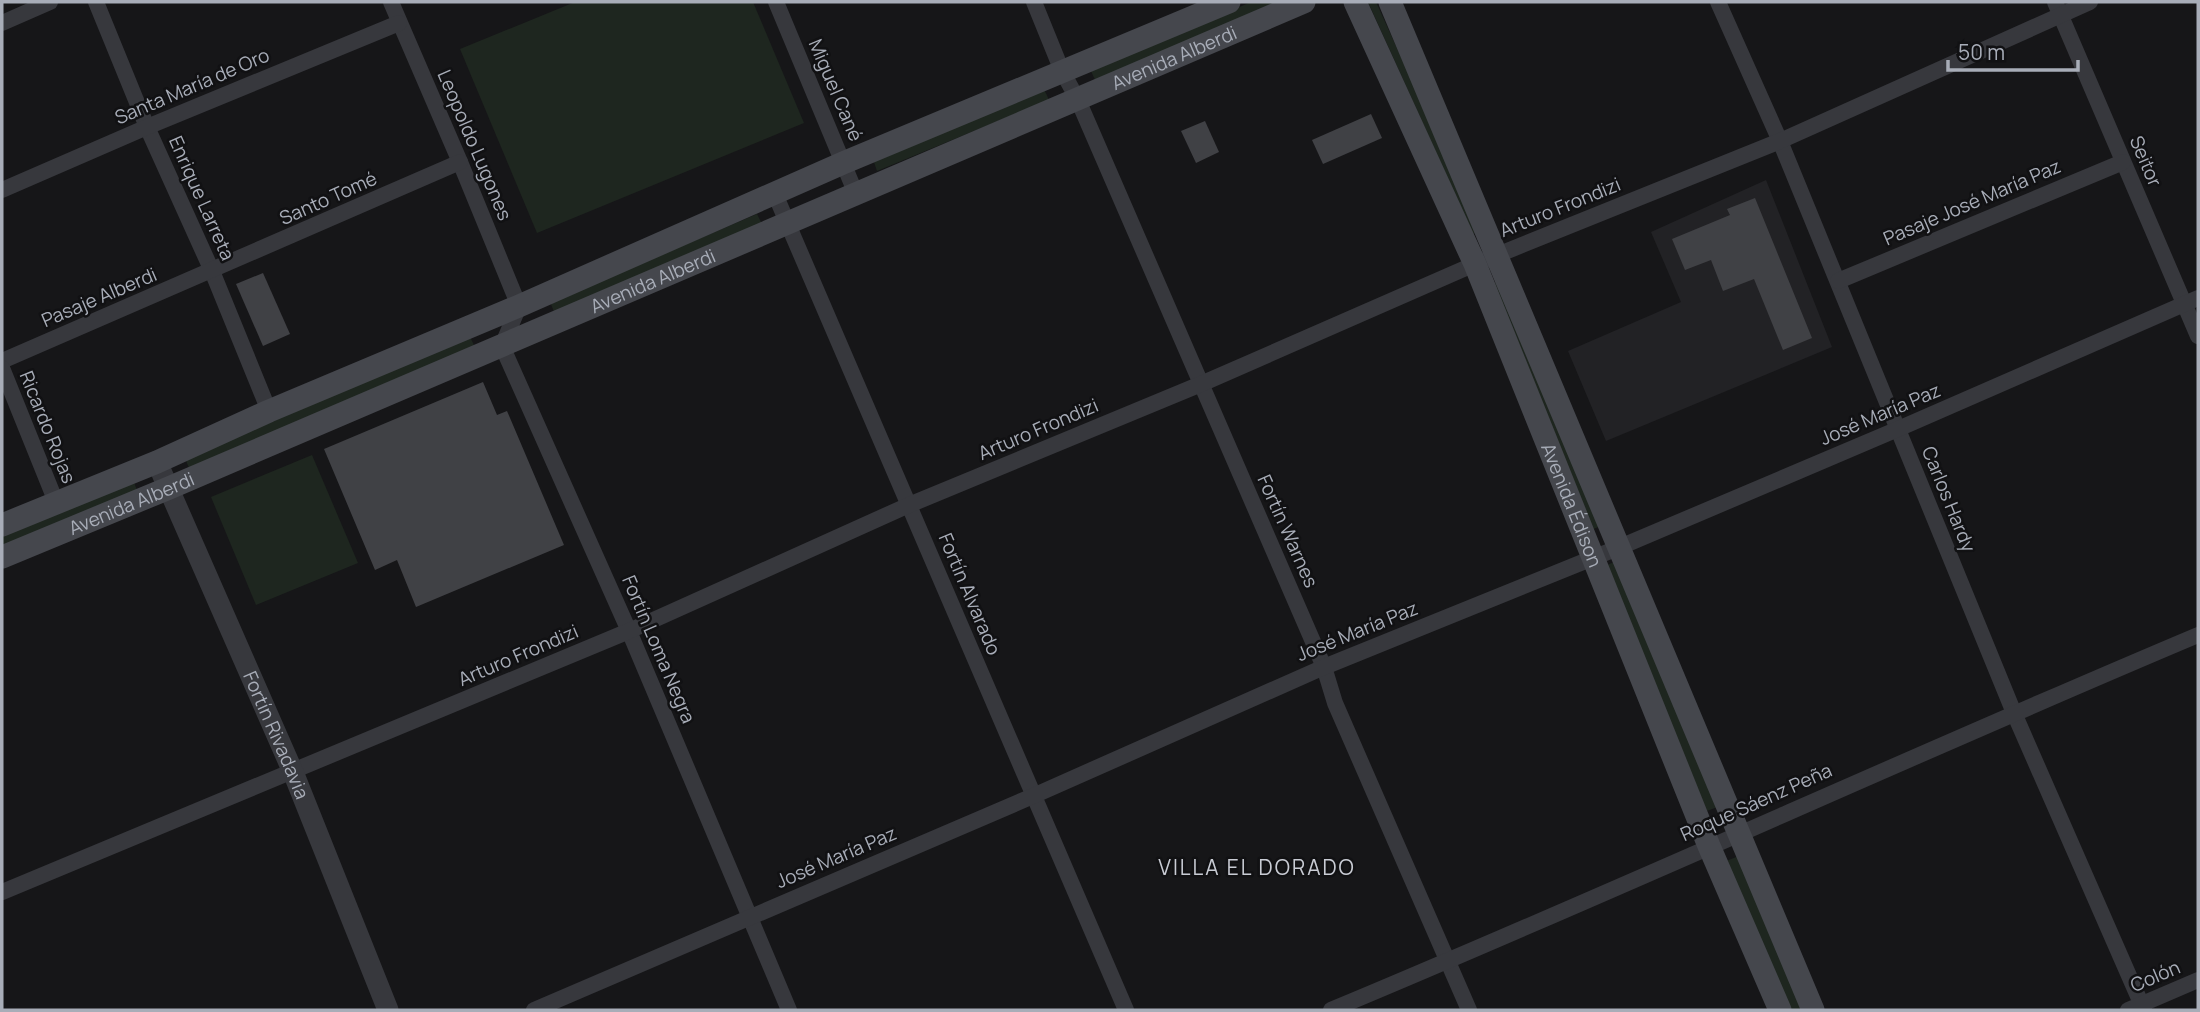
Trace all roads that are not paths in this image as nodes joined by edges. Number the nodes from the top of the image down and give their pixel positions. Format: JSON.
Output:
{"nodes":[{"id":1,"x":50,"y":2,"type":"edge"},
{"id":2,"x":96,"y":2,"type":"edge"},
{"id":3,"x":391,"y":2,"type":"edge"},
{"id":4,"x":776,"y":2,"type":"edge"},
{"id":5,"x":1034,"y":2,"type":"edge"},
{"id":6,"x":1229,"y":2,"type":"edge"},
{"id":7,"x":1304,"y":2,"type":"edge"},
{"id":8,"x":1354,"y":2,"type":"edge"},
{"id":9,"x":1390,"y":2,"type":"edge"},
{"id":10,"x":1718,"y":2,"type":"edge"},
{"id":11,"x":2090,"y":2,"type":"edge"},
{"id":12,"x":2057,"y":8,"type":"edge"},
{"id":13,"x":2,"y":23,"type":"edge"},
{"id":14,"x":399,"y":23,"type":"junction"},
{"id":15,"x":1062,"y":71,"type":"junction"},
{"id":16,"x":1078,"y":100,"type":"junction"},
{"id":17,"x":147,"y":127,"type":"junction"},
{"id":18,"x":1780,"y":141,"type":"junction"},
{"id":19,"x":460,"y":162,"type":"junction"},
{"id":20,"x":2123,"y":162,"type":"junction"},
{"id":21,"x":843,"y":163,"type":"junction"},
{"id":22,"x":2,"y":190,"type":"edge"},
{"id":23,"x":775,"y":194,"type":"junction"},
{"id":24,"x":856,"y":194,"type":"junction"},
{"id":25,"x":786,"y":224,"type":"junction"},
{"id":26,"x":1498,"y":255,"type":"junction"},
{"id":27,"x":1475,"y":264,"type":"junction"},
{"id":28,"x":212,"y":271,"type":"junction"},
{"id":29,"x":1838,"y":281,"type":"junction"},
{"id":30,"x":2191,"y":301,"type":"edge"},
{"id":31,"x":519,"y":306,"type":"junction"},
{"id":32,"x":2198,"y":336,"type":"edge"},
{"id":33,"x":502,"y":346,"type":"junction"},
{"id":34,"x":2,"y":361,"type":"edge"},
{"id":35,"x":2,"y":368,"type":"edge"},
{"id":36,"x":1201,"y":384,"type":"junction"},
{"id":37,"x":269,"y":411,"type":"junction"},
{"id":38,"x":1898,"y":429,"type":"junction"},
{"id":39,"x":157,"y":462,"type":"junction"},
{"id":40,"x":169,"y":488,"type":"junction"},
{"id":41,"x":56,"y":502,"type":"junction"},
{"id":42,"x":909,"y":505,"type":"junction"},
{"id":43,"x":2,"y":525,"type":"edge"},
{"id":44,"x":1620,"y":547,"type":"junction"},
{"id":45,"x":2,"y":557,"type":"edge"},
{"id":46,"x":1593,"y":558,"type":"junction"},
{"id":47,"x":629,"y":631,"type":"junction"},
{"id":48,"x":2198,"y":635,"type":"edge"},
{"id":49,"x":1324,"y":667,"type":"junction"},
{"id":50,"x":2014,"y":713,"type":"junction"},
{"id":51,"x":293,"y":772,"type":"junction"},
{"id":52,"x":1033,"y":796,"type":"junction"},
{"id":53,"x":1738,"y":833,"type":"junction"},
{"id":54,"x":1709,"y":846,"type":"junction"},
{"id":55,"x":2,"y":892,"type":"edge"},
{"id":56,"x":749,"y":917,"type":"junction"},
{"id":57,"x":1448,"y":961,"type":"junction"},
{"id":58,"x":2198,"y":980,"type":"edge"},
{"id":59,"x":2138,"y":1008,"type":"edge"},
{"id":60,"x":388,"y":1010,"type":"edge"},
{"id":61,"x":534,"y":1010,"type":"edge"},
{"id":62,"x":789,"y":1010,"type":"edge"},
{"id":63,"x":1126,"y":1010,"type":"edge"},
{"id":64,"x":1331,"y":1010,"type":"edge"},
{"id":65,"x":1469,"y":1010,"type":"edge"},
{"id":66,"x":1780,"y":1010,"type":"edge"},
{"id":67,"x":1813,"y":1010,"type":"edge"}],
"edges":[{"from":1,"to":13,"type":"street"},
{"from":2,"to":17,"type":"street","name":"Enrique Larreta"},
{"from":3,"to":14,"type":"street","name":"Leopoldo Lugones"},
{"from":4,"to":21,"type":"street","name":"Miguel Cané"},
{"from":5,"to":15,"type":"street","name":"Fortín Warnes"},
{"from":6,"to":15,"type":"main road","name":"Avenida Alberdi"},
{"from":7,"to":16,"type":"main road","name":"Avenida Alberdi"},
{"from":8,"to":27,"type":"main road","name":"Avenida Édison"},
{"from":9,"to":26,"type":"main road","name":"Avenida Édison"},
{"from":10,"to":18,"type":"street","name":"Carlos Hardy"},
{"from":11,"to":12,"type":"street","name":"Arturo Frondizi"},
{"from":12,"to":18,"type":"street","name":"Arturo Frondizi"},
{"from":12,"to":20,"type":"street","name":"Seitor"},
{"from":14,"to":17,"type":"street","name":"Santa María de Oro"},
{"from":14,"to":19,"type":"street","name":"Leopoldo Lugones"},
{"from":15,"to":16,"type":"street","name":"Fortín Warnes"},
{"from":15,"to":21,"type":"main road","name":"Avenida Alberdi"},
{"from":16,"to":24,"type":"main road","name":"Avenida Alberdi"},
{"from":16,"to":36,"type":"street","name":"Fortín Warnes"},
{"from":17,"to":22,"type":"street","name":"Santa María de Oro"},
{"from":17,"to":28,"type":"street","name":"Enrique Larreta"},
{"from":18,"to":26,"type":"street","name":"Arturo Frondizi"},
{"from":18,"to":29,"type":"street","name":"Carlos Hardy"},
{"from":19,"to":28,"type":"street","name":"Santo Tomé"},
{"from":19,"to":31,"type":"street","name":"Leopoldo Lugones"},
{"from":20,"to":29,"type":"street","name":"Pasaje José María Paz"},
{"from":20,"to":30,"type":"street","name":"Seitor"},
{"from":21,"to":23,"type":"main road","name":"Avenida Alberdi"},
{"from":21,"to":24,"type":"street","name":"Miguel Cané"},
{"from":23,"to":25,"type":"street","name":"Fortín Alvarado"},
{"from":23,"to":31,"type":"main road","name":"Avenida Alberdi"},
{"from":24,"to":25,"type":"main road","name":"Avenida Alberdi"},
{"from":25,"to":33,"type":"main road","name":"Avenida Alberdi"},
{"from":25,"to":42,"type":"street","name":"Fortín Alvarado"},
{"from":26,"to":27,"type":"street","name":"Arturo Frondizi"},
{"from":26,"to":44,"type":"main road","name":"Avenida Édison"},
{"from":27,"to":36,"type":"street","name":"Arturo Frondizi"},
{"from":27,"to":46,"type":"main road","name":"Avenida Édison"},
{"from":28,"to":34,"type":"street","name":"Pasaje Alberdi"},
{"from":28,"to":37,"type":"street","name":"Enrique Larreta"},
{"from":29,"to":38,"type":"street","name":"Carlos Hardy"},
{"from":30,"to":32,"type":"street","name":"Seitor"},
{"from":30,"to":38,"type":"street","name":"José María Paz"},
{"from":31,"to":33,"type":"street"},
{"from":31,"to":37,"type":"main road","name":"Avenida Alberdi"},
{"from":33,"to":40,"type":"main road","name":"Avenida Alberdi"},
{"from":33,"to":47,"type":"street","name":"Fortín Loma Negra"},
{"from":35,"to":41,"type":"street","name":"Ricardo Rojas"},
{"from":36,"to":42,"type":"street","name":"Arturo Frondizi"},
{"from":36,"to":49,"type":"street","name":"Fortín Warnes"},
{"from":37,"to":39,"type":"main road","name":"Avenida Alberdi"},
{"from":38,"to":44,"type":"street","name":"José María Paz"},
{"from":38,"to":50,"type":"street","name":"Carlos Hardy"},
{"from":39,"to":40,"type":"street","name":"Fortín Rivadavia"},
{"from":39,"to":41,"type":"main road","name":"Avenida Alberdi"},
{"from":40,"to":45,"type":"main road","name":"Avenida Alberdi"},
{"from":40,"to":51,"type":"street","name":"Fortín Rivadavia"},
{"from":41,"to":43,"type":"main road","name":"Avenida Alberdi"},
{"from":42,"to":47,"type":"street","name":"Arturo Frondizi"},
{"from":42,"to":52,"type":"street","name":"Fortín Alvarado"},
{"from":44,"to":46,"type":"street","name":"José María Paz"},
{"from":44,"to":53,"type":"main road","name":"Avenida Édison"},
{"from":46,"to":49,"type":"street","name":"José María Paz"},
{"from":46,"to":54,"type":"main road","name":"Avenida Édison"},
{"from":47,"to":51,"type":"street","name":"Arturo Frondizi"},
{"from":47,"to":56,"type":"street","name":"Fortín Loma Negra"},
{"from":48,"to":50,"type":"street","name":"Roque Sáenz Peña"},
{"from":49,"to":52,"type":"street","name":"José María Paz"},
{"from":49,"to":57,"type":"street","name":"Fortín Warnes"},
{"from":50,"to":53,"type":"street","name":"Roque Sáenz Peña"},
{"from":50,"to":59,"type":"street","name":"Carlos Hardy"},
{"from":51,"to":55,"type":"street","name":"Arturo Frondizi"},
{"from":51,"to":60,"type":"street","name":"Fortín Rivadavia"},
{"from":52,"to":56,"type":"street","name":"José María Paz"},
{"from":52,"to":63,"type":"street","name":"Fortín Alvarado"},
{"from":53,"to":54,"type":"street","name":"Roque Sáenz Peña"},
{"from":53,"to":67,"type":"main road","name":"Avenida Édison"},
{"from":54,"to":57,"type":"street","name":"Roque Sáenz Peña"},
{"from":54,"to":66,"type":"main road","name":"Avenida Édison"},
{"from":56,"to":61,"type":"street","name":"José María Paz"},
{"from":56,"to":62,"type":"street","name":"Fortín Loma Negra"},
{"from":57,"to":64,"type":"street","name":"Roque Sáenz Peña"},
{"from":57,"to":65,"type":"street","name":"Fortín Warnes"},
{"from":58,"to":59,"type":"street","name":"Colón"}]}
